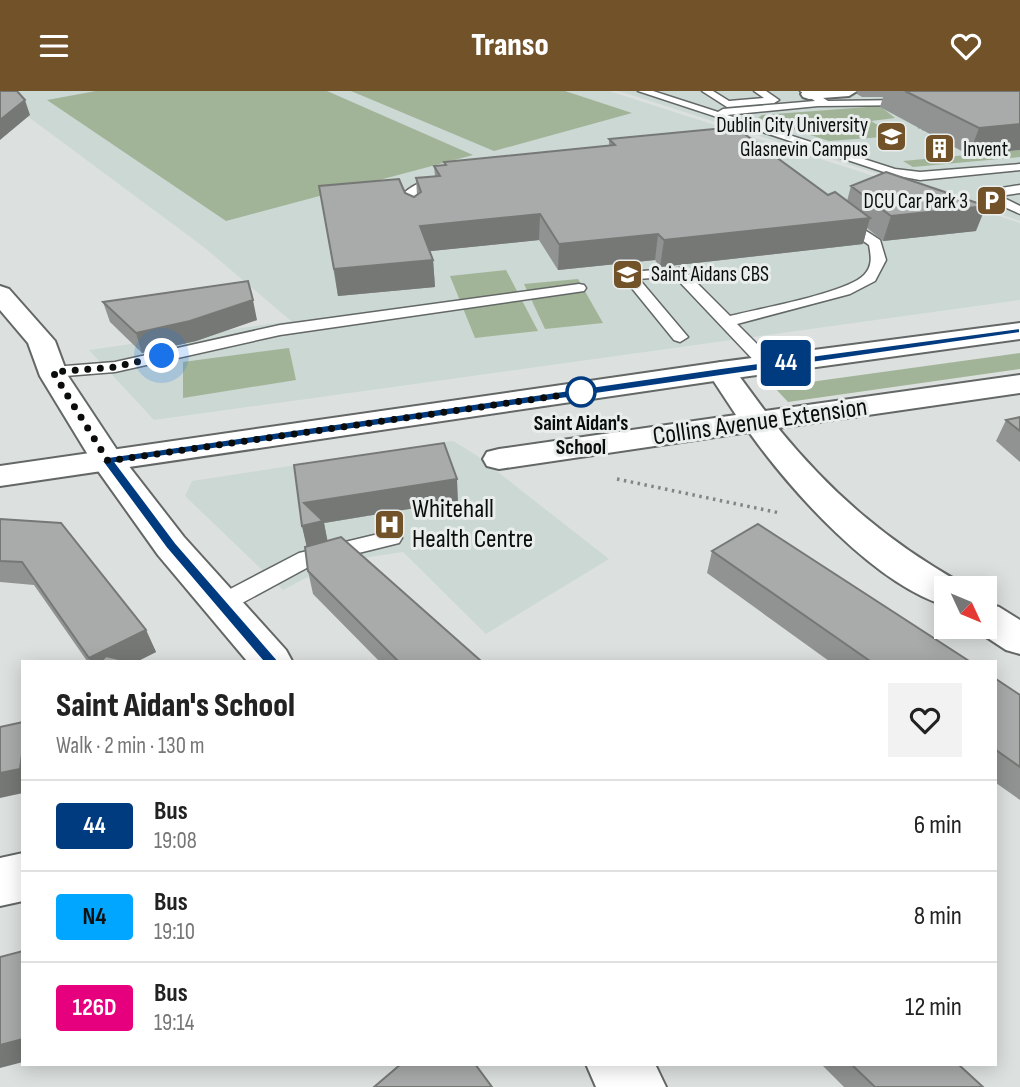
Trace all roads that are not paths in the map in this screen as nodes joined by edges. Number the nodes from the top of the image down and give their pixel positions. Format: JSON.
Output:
{"nodes":[{"id":1,"x":643,"y":91,"type":"edge"},
{"id":2,"x":707,"y":91,"type":"edge"},
{"id":3,"x":759,"y":91,"type":"edge"},
{"id":4,"x":849,"y":91,"type":"edge"},
{"id":5,"x":811,"y":96,"type":"edge"},
{"id":6,"x":921,"y":103,"type":"dead end"},
{"id":7,"x":712,"y":113,"type":"junction"},
{"id":8,"x":1020,"y":167,"type":"edge"},
{"id":9,"x":454,"y":178,"type":"edge"},
{"id":10,"x":1020,"y":189,"type":"edge"},
{"id":11,"x":1020,"y":211,"type":"edge"},
{"id":12,"x":832,"y":212,"type":"edge"},
{"id":13,"x":414,"y":216,"type":"edge"},
{"id":14,"x":579,"y":288,"type":"dead end"},
{"id":15,"x":0,"y":294,"type":"edge"},
{"id":16,"x":726,"y":322,"type":"junction"},
{"id":17,"x":1020,"y":331,"type":"edge"},
{"id":18,"x":680,"y":337,"type":"dead end"},
{"id":19,"x":768,"y":365,"type":"junction"},
{"id":20,"x":53,"y":372,"type":"junction"},
{"id":21,"x":721,"y":372,"type":"junction"},
{"id":22,"x":1020,"y":384,"type":"edge"},
{"id":23,"x":755,"y":423,"type":"junction"},
{"id":24,"x":499,"y":459,"type":"dead end"},
{"id":25,"x":108,"y":461,"type":"junction"},
{"id":26,"x":0,"y":475,"type":"edge"},
{"id":27,"x":391,"y":538,"type":"dead end"},
{"id":28,"x":934,"y":585,"type":"edge"},
{"id":29,"x":221,"y":604,"type":"junction"},
{"id":30,"x":998,"y":625,"type":"edge"},
{"id":31,"x":1020,"y":639,"type":"edge"},
{"id":32,"x":270,"y":660,"type":"edge"},
{"id":33,"x":21,"y":877,"type":"edge"},
{"id":34,"x":0,"y":882,"type":"edge"},
{"id":35,"x":618,"y":1066,"type":"edge"},
{"id":36,"x":635,"y":1087,"type":"edge"}],
"edges":[{"from":1,"to":7,"type":"lane"},
{"from":2,"to":3,"type":"lane"},
{"from":4,"to":5,"type":"street"},
{"from":5,"to":6,"type":"lane"},
{"from":5,"to":7,"type":"lane"},
{"from":7,"to":8,"type":"lane"},
{"from":9,"to":13,"type":"lane"},
{"from":10,"to":11,"type":"lane"},
{"from":12,"to":16,"type":"lane"},
{"from":14,"to":20,"type":"lane"},
{"from":15,"to":20,"type":"street"},
{"from":16,"to":18,"type":"lane"},
{"from":16,"to":19,"type":"lane"},
{"from":17,"to":19,"type":"street","name":"Collins Avenue Extension"},
{"from":19,"to":21,"type":"street","name":"Collins Avenue Extension"},
{"from":20,"to":25,"type":"street"},
{"from":21,"to":23,"type":"street"},
{"from":21,"to":25,"type":"street","name":"Collins Avenue Extension"},
{"from":22,"to":23,"type":"street","name":"Collins Avenue Extension"},
{"from":23,"to":24,"type":"street","name":"Collins Avenue Extension"},
{"from":23,"to":28,"type":"street"},
{"from":25,"to":26,"type":"street","name":"Collins Avenue Extension"},
{"from":25,"to":29,"type":"street"},
{"from":27,"to":29,"type":"lane"},
{"from":29,"to":32,"type":"street"},
{"from":30,"to":31,"type":"street"},
{"from":33,"to":34,"type":"street"},
{"from":35,"to":36,"type":"street"}]}
